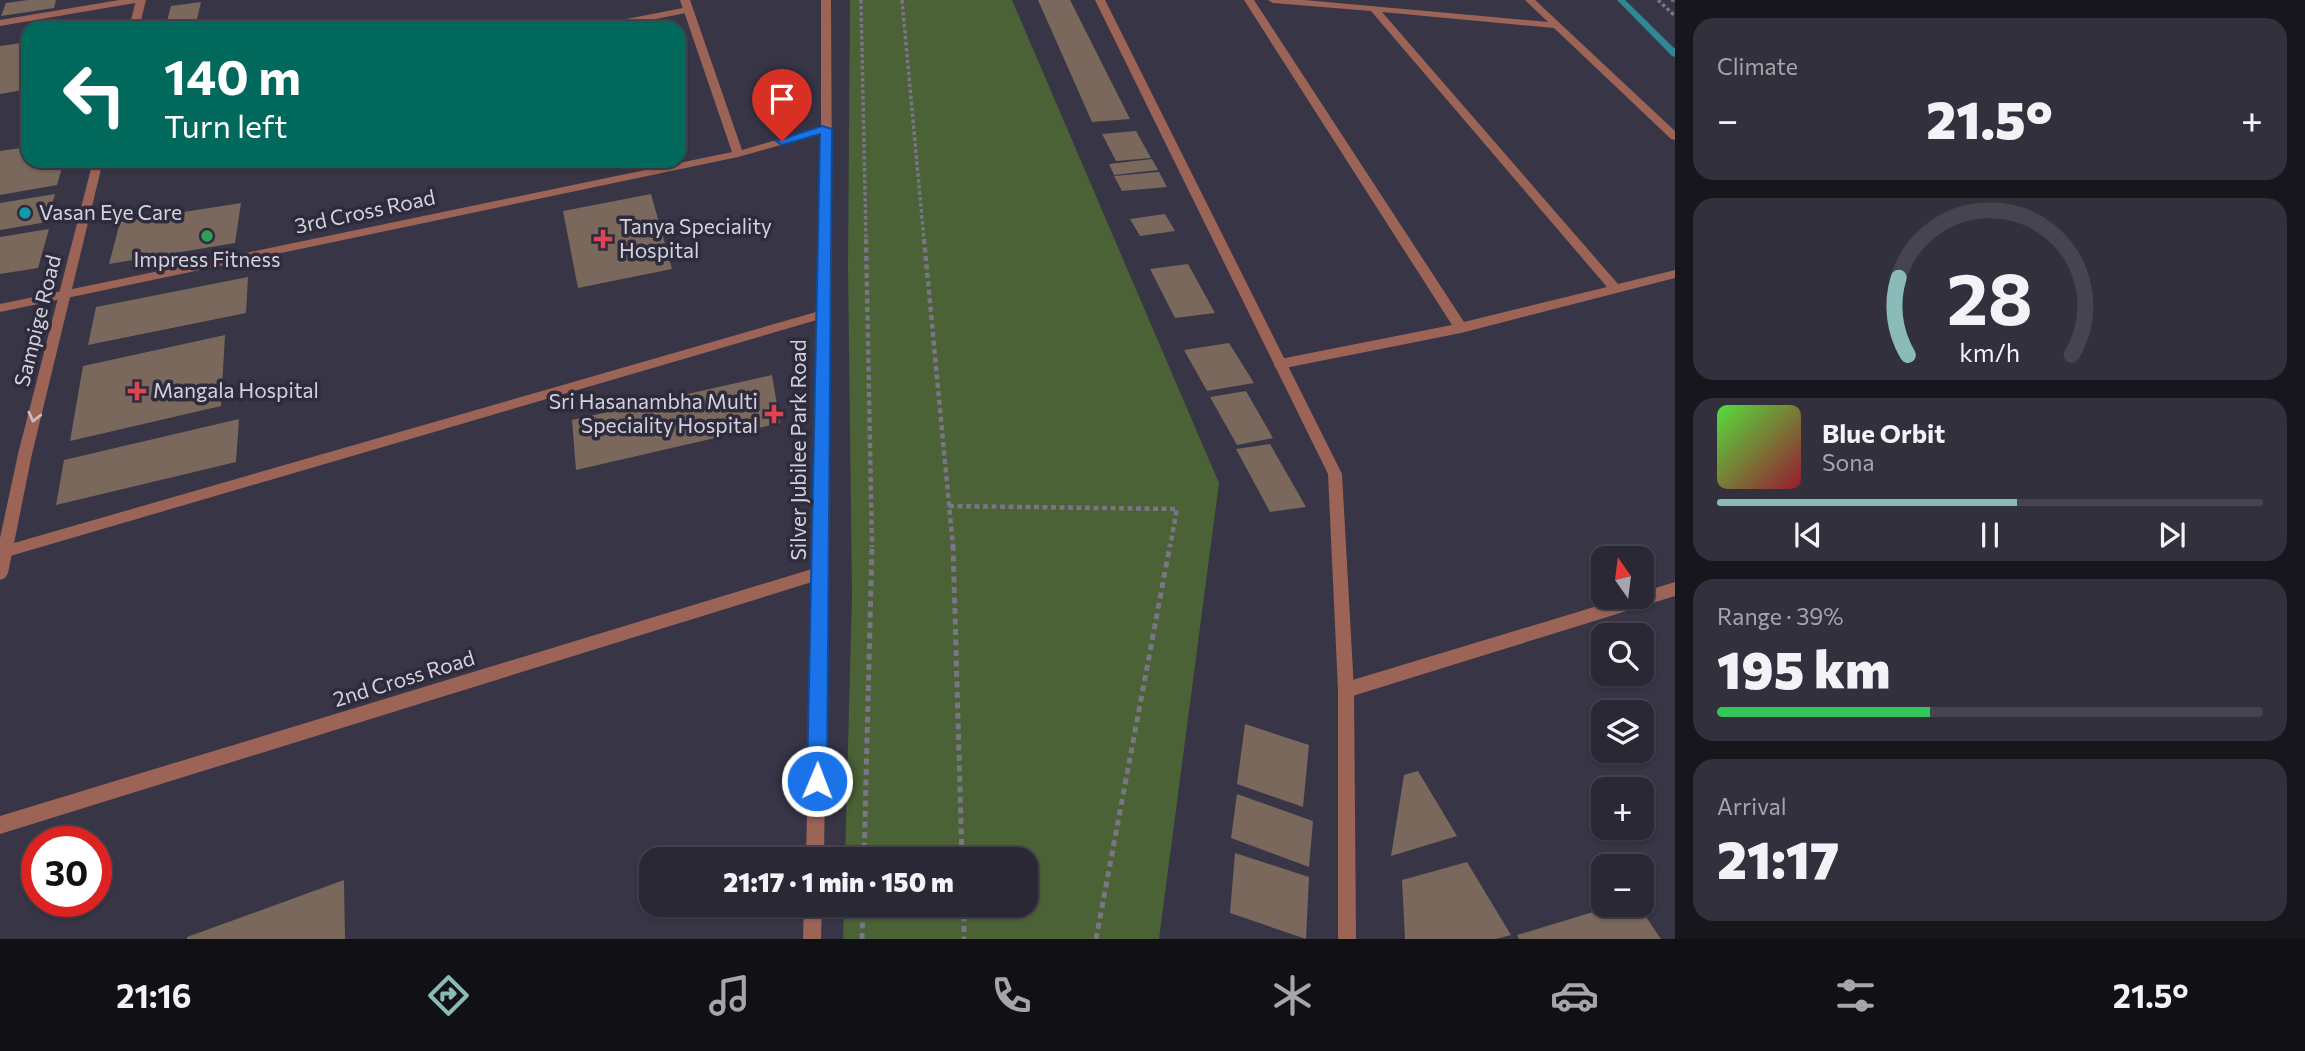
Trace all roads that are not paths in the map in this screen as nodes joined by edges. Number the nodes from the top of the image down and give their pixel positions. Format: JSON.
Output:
{"nodes":[{"id":1,"x":135,"y":0,"type":"edge"},
{"id":2,"x":141,"y":0,"type":"edge"},
{"id":3,"x":826,"y":0,"type":"edge"},
{"id":4,"x":1100,"y":0,"type":"edge"},
{"id":5,"x":1249,"y":0,"type":"edge"},
{"id":6,"x":1273,"y":0,"type":"edge"},
{"id":7,"x":1530,"y":0,"type":"edge"},
{"id":8,"x":686,"y":5,"type":"edge"},
{"id":9,"x":1375,"y":10,"type":"junction"},
{"id":10,"x":136,"y":21,"type":"edge"},
{"id":11,"x":623,"y":21,"type":"edge"},
{"id":12,"x":0,"y":23,"type":"edge"},
{"id":13,"x":1555,"y":25,"type":"junction"},
{"id":14,"x":826,"y":129,"type":"junction"},
{"id":15,"x":1675,"y":137,"type":"edge"},
{"id":16,"x":738,"y":154,"type":"junction"},
{"id":17,"x":686,"y":165,"type":"edge"},
{"id":18,"x":96,"y":168,"type":"edge"},
{"id":19,"x":671,"y":168,"type":"edge"},
{"id":20,"x":1675,"y":274,"type":"edge"},
{"id":21,"x":1615,"y":288,"type":"junction"},
{"id":22,"x":65,"y":294,"type":"junction"},
{"id":23,"x":0,"y":309,"type":"edge"},
{"id":24,"x":823,"y":314,"type":"junction"},
{"id":25,"x":1461,"y":327,"type":"junction"},
{"id":26,"x":1280,"y":365,"type":"junction"},
{"id":27,"x":2,"y":553,"type":"edge"},
{"id":28,"x":0,"y":573,"type":"edge"},
{"id":29,"x":821,"y":573,"type":"junction"},
{"id":30,"x":1675,"y":589,"type":"edge"},
{"id":31,"x":1346,"y":690,"type":"junction"},
{"id":32,"x":0,"y":825,"type":"edge"},
{"id":33,"x":815,"y":847,"type":"edge"},
{"id":34,"x":813,"y":917,"type":"edge"},
{"id":35,"x":812,"y":939,"type":"edge"},
{"id":36,"x":1347,"y":939,"type":"edge"}],
"edges":[{"from":1,"to":12,"type":"street"},
{"from":2,"to":10,"type":"street"},
{"from":3,"to":14,"type":"street","name":"Silver Jubilee Park Road"},
{"from":4,"to":26,"type":"street"},
{"from":5,"to":25,"type":"street"},
{"from":6,"to":9,"type":"street"},
{"from":7,"to":13,"type":"street"},
{"from":8,"to":11,"type":"street"},
{"from":8,"to":16,"type":"street"},
{"from":9,"to":13,"type":"street"},
{"from":9,"to":21,"type":"street"},
{"from":13,"to":15,"type":"street"},
{"from":14,"to":16,"type":"street","name":"3rd Cross Road"},
{"from":14,"to":24,"type":"street","name":"Silver Jubilee Park Road"},
{"from":16,"to":17,"type":"street","name":"3rd Cross Road"},
{"from":18,"to":22,"type":"street","name":"Sampige Road"},
{"from":19,"to":22,"type":"street","name":"3rd Cross Road"},
{"from":20,"to":21,"type":"street"},
{"from":21,"to":25,"type":"street"},
{"from":22,"to":23,"type":"street","name":"3rd Cross Road"},
{"from":22,"to":27,"type":"street","name":"Sampige Road","one_way":true},
{"from":24,"to":27,"type":"street"},
{"from":24,"to":29,"type":"street","name":"Silver Jubilee Park Road"},
{"from":25,"to":26,"type":"street"},
{"from":26,"to":31,"type":"street"},
{"from":27,"to":28,"type":"street","name":"Sampige Road"},
{"from":29,"to":32,"type":"street","name":"2nd Cross Road"},
{"from":29,"to":33,"type":"street","name":"Silver Jubilee Park Road"},
{"from":30,"to":31,"type":"street"},
{"from":31,"to":36,"type":"street"},
{"from":34,"to":35,"type":"street"}]}
